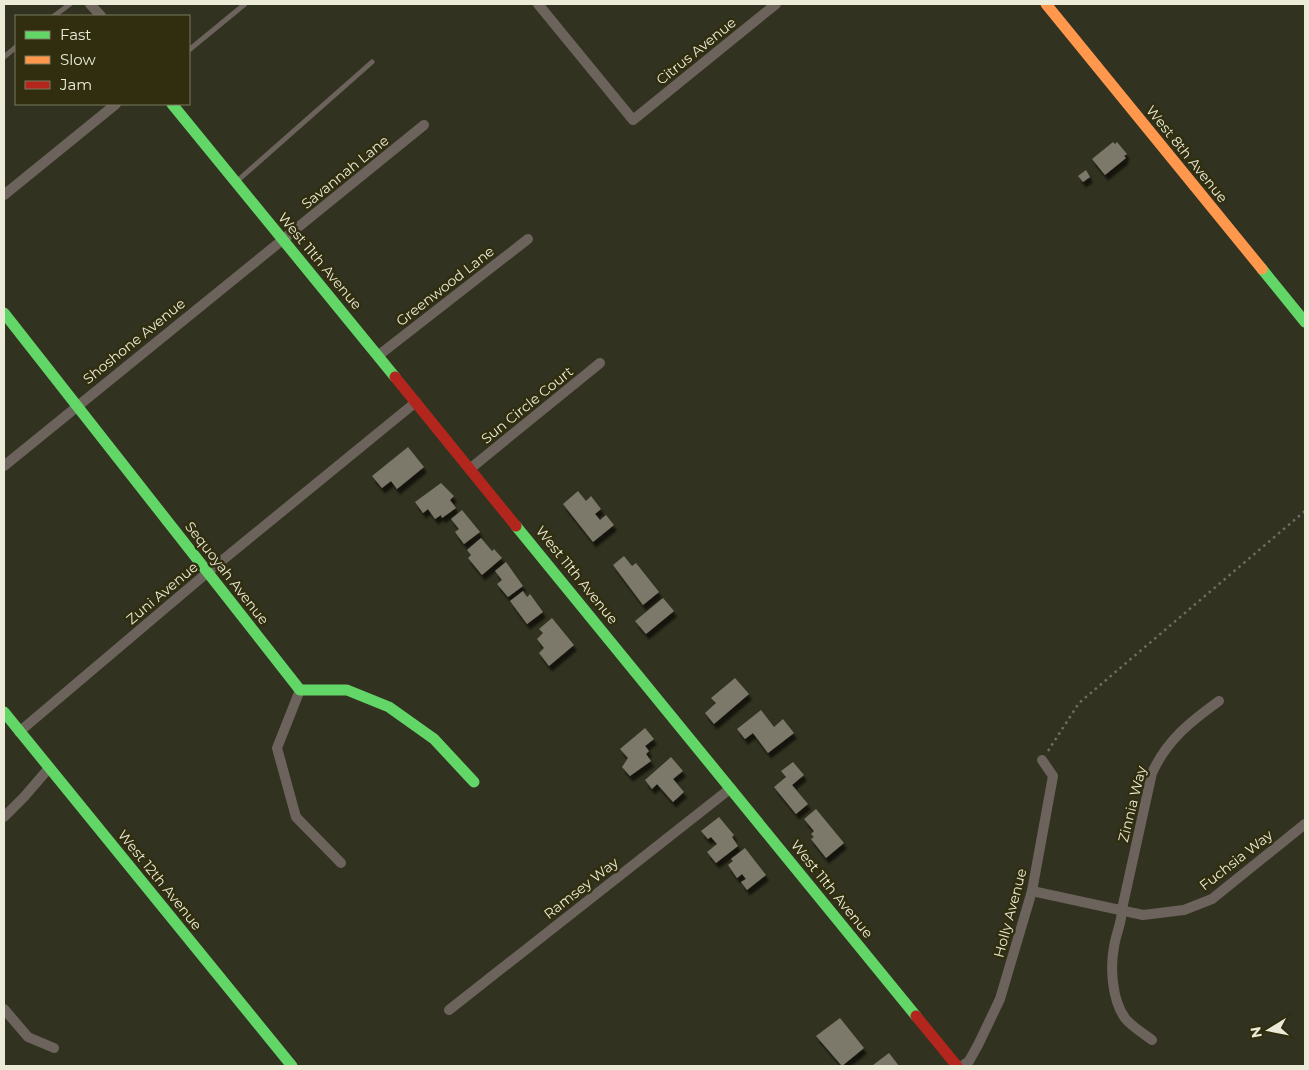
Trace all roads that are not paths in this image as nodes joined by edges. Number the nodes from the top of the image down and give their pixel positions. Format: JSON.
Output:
{"nodes":[{"id":1,"x":70,"y":4,"type":"edge"},
{"id":2,"x":90,"y":4,"type":"edge"},
{"id":3,"x":245,"y":4,"type":"edge"},
{"id":4,"x":538,"y":4,"type":"edge"},
{"id":5,"x":776,"y":4,"type":"edge"},
{"id":6,"x":1046,"y":4,"type":"edge"},
{"id":7,"x":55,"y":15,"type":"edge"},
{"id":8,"x":100,"y":15,"type":"edge"},
{"id":9,"x":15,"y":48,"type":"edge"},
{"id":10,"x":190,"y":49,"type":"edge"},
{"id":11,"x":4,"y":57,"type":"edge"},
{"id":12,"x":372,"y":62,"type":"dead end"},
{"id":13,"x":115,"y":105,"type":"edge"},
{"id":14,"x":173,"y":105,"type":"edge"},
{"id":15,"x":424,"y":125,"type":"dead end"},
{"id":16,"x":236,"y":182,"type":"junction"},
{"id":17,"x":4,"y":195,"type":"edge"},
{"id":18,"x":528,"y":239,"type":"dead end"},
{"id":19,"x":283,"y":240,"type":"junction"},
{"id":20,"x":4,"y":312,"type":"edge"},
{"id":21,"x":1305,"y":322,"type":"edge"},
{"id":22,"x":379,"y":355,"type":"junction"},
{"id":23,"x":600,"y":363,"type":"dead end"},
{"id":24,"x":416,"y":402,"type":"junction"},
{"id":25,"x":76,"y":405,"type":"junction"},
{"id":26,"x":4,"y":466,"type":"edge"},
{"id":27,"x":471,"y":468,"type":"junction"},
{"id":28,"x":208,"y":572,"type":"junction"},
{"id":29,"x":300,"y":690,"type":"junction"},
{"id":30,"x":1219,"y":701,"type":"dead end"},
{"id":31,"x":4,"y":712,"type":"edge"},
{"id":32,"x":19,"y":732,"type":"junction"},
{"id":33,"x":1042,"y":760,"type":"road end"},
{"id":34,"x":49,"y":768,"type":"junction"},
{"id":35,"x":474,"y":782,"type":"dead end"},
{"id":36,"x":731,"y":788,"type":"junction"},
{"id":37,"x":4,"y":817,"type":"edge"},
{"id":38,"x":1305,"y":824,"type":"edge"},
{"id":39,"x":342,"y":863,"type":"dead end"},
{"id":40,"x":1032,"y":892,"type":"junction"},
{"id":41,"x":1122,"y":909,"type":"junction"},
{"id":42,"x":4,"y":1009,"type":"edge"},
{"id":43,"x":449,"y":1010,"type":"dead end"},
{"id":44,"x":1152,"y":1040,"type":"dead end"},
{"id":45,"x":54,"y":1048,"type":"dead end"},
{"id":46,"x":292,"y":1066,"type":"edge"},
{"id":47,"x":957,"y":1066,"type":"edge"},
{"id":48,"x":962,"y":1066,"type":"edge"}],
"edges":[{"from":1,"to":7,"type":"lane"},
{"from":2,"to":8,"type":"street"},
{"from":3,"to":10,"type":"lane"},
{"from":4,"to":5,"type":"street","name":"Citrus Avenue"},
{"from":6,"to":21,"type":"street","name":"West 8th Avenue"},
{"from":9,"to":11,"type":"lane"},
{"from":12,"to":16,"type":"lane"},
{"from":13,"to":17,"type":"street"},
{"from":14,"to":16,"type":"street","name":"West 11th Avenue"},
{"from":15,"to":19,"type":"street","name":"Savannah Lane"},
{"from":16,"to":19,"type":"street","name":"West 11th Avenue"},
{"from":18,"to":22,"type":"street","name":"Greenwood Lane"},
{"from":19,"to":22,"type":"street","name":"West 11th Avenue"},
{"from":19,"to":25,"type":"street","name":"Shoshone Avenue"},
{"from":20,"to":25,"type":"street","name":"Sequoyah Avenue"},
{"from":22,"to":24,"type":"street","name":"West 11th Avenue"},
{"from":23,"to":27,"type":"street","name":"Sun Circle Court"},
{"from":24,"to":27,"type":"street","name":"West 11th Avenue"},
{"from":24,"to":28,"type":"street","name":"Zuni Avenue"},
{"from":25,"to":26,"type":"street","name":"Shoshone Avenue"},
{"from":25,"to":28,"type":"street","name":"Sequoyah Avenue"},
{"from":27,"to":36,"type":"street","name":"West 11th Avenue"},
{"from":28,"to":29,"type":"street","name":"Sequoyah Avenue"},
{"from":28,"to":32,"type":"street","name":"Zuni Avenue"},
{"from":29,"to":35,"type":"street"},
{"from":29,"to":39,"type":"street"},
{"from":30,"to":41,"type":"street","name":"Zinnia Way"},
{"from":31,"to":32,"type":"street","name":"West 12th Avenue"},
{"from":32,"to":34,"type":"street","name":"West 12th Avenue"},
{"from":33,"to":40,"type":"street","name":"Holly Avenue"},
{"from":34,"to":37,"type":"street"},
{"from":34,"to":46,"type":"street","name":"West 12th Avenue"},
{"from":36,"to":43,"type":"street","name":"Ramsey Way"},
{"from":36,"to":47,"type":"street","name":"West 11th Avenue"},
{"from":38,"to":41,"type":"street","name":"Fuchsia Way"},
{"from":40,"to":41,"type":"street","name":"Fuchsia Way"},
{"from":40,"to":48,"type":"street","name":"Holly Avenue"},
{"from":41,"to":44,"type":"street","name":"Zinnia Way"},
{"from":42,"to":45,"type":"street"}]}
